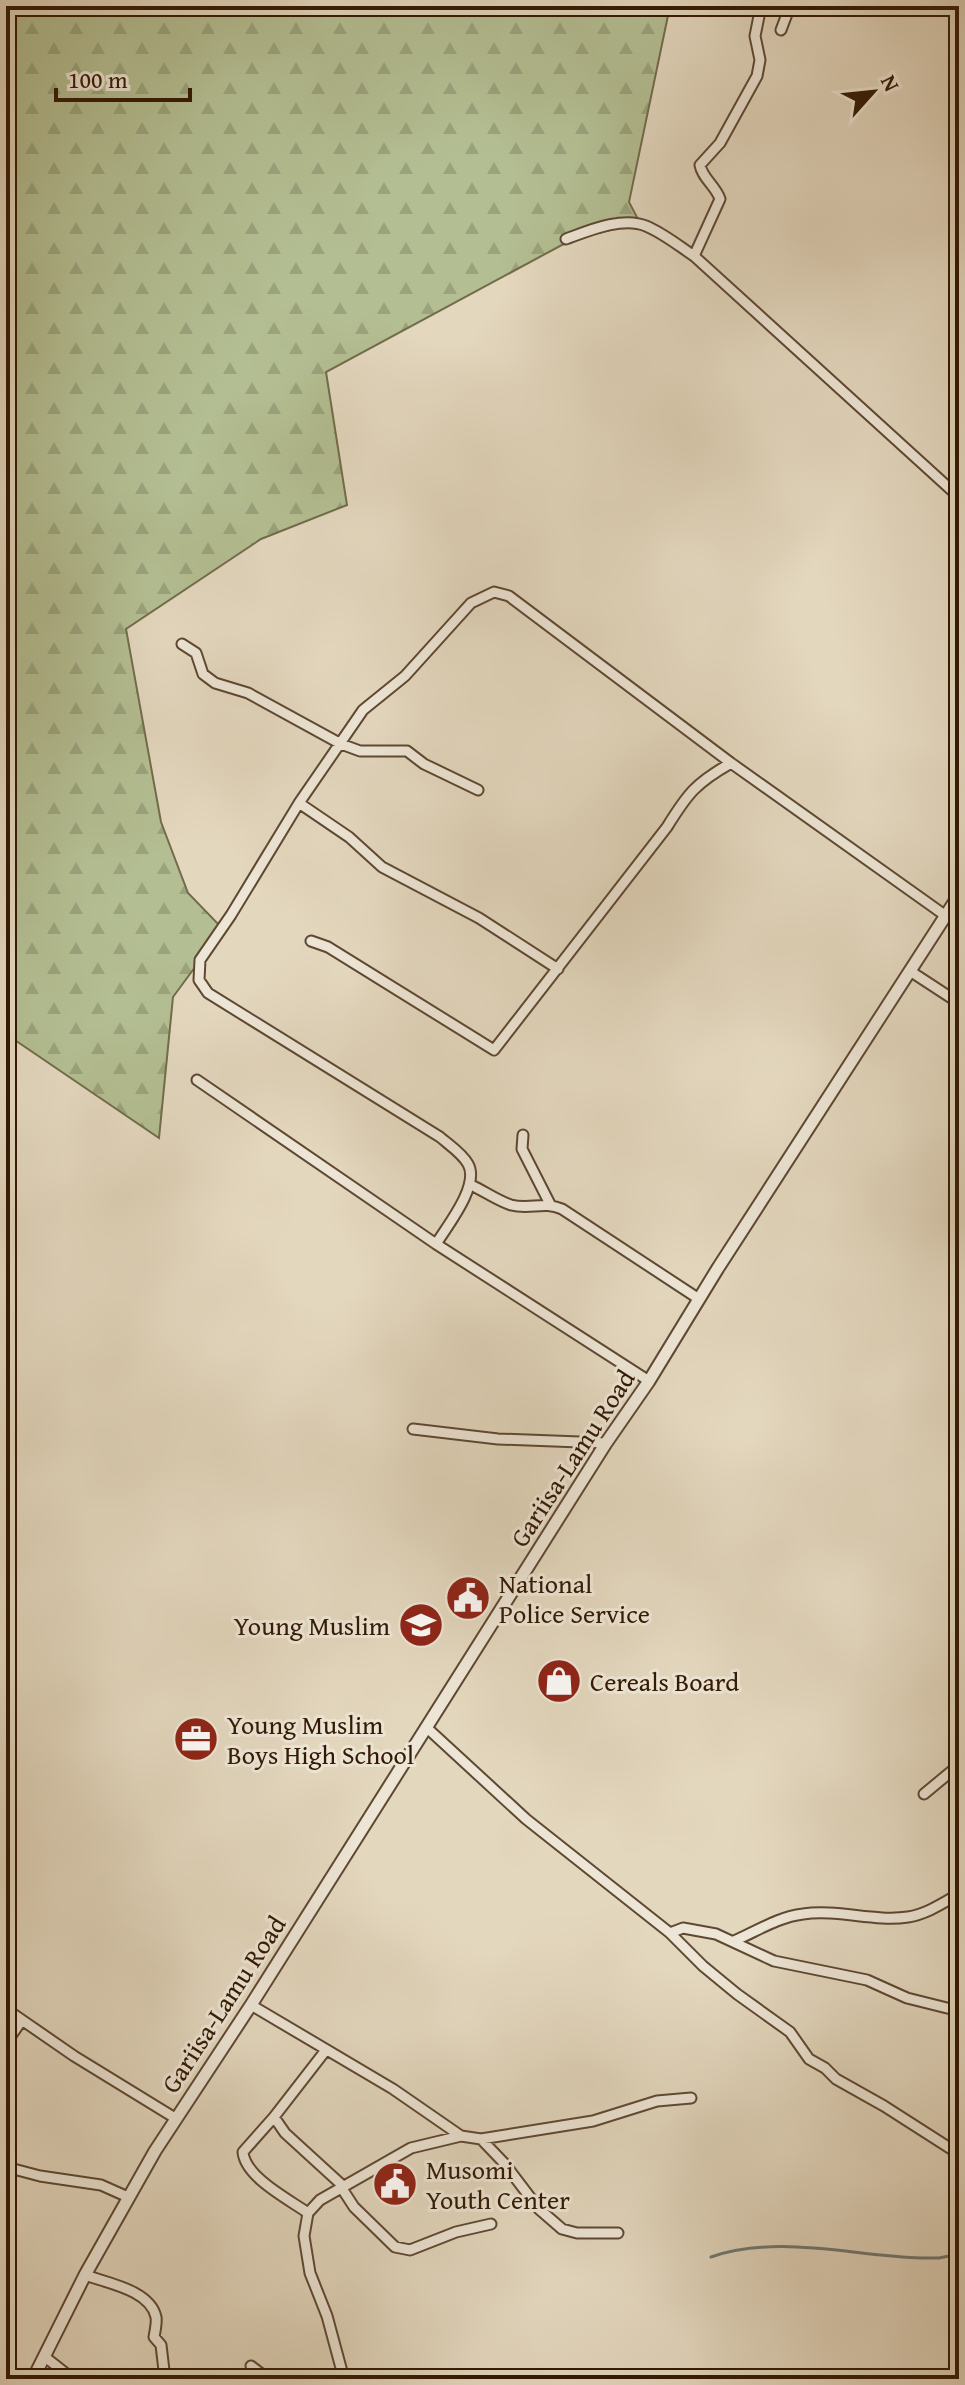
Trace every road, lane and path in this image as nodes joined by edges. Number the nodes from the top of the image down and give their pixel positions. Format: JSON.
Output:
{"nodes":[{"id":1,"x":761,"y":6,"type":"edge"},
{"id":2,"x":790,"y":6,"type":"edge"},
{"id":3,"x":781,"y":30,"type":"dead end"},
{"id":4,"x":566,"y":239,"type":"dead end"},
{"id":5,"x":694,"y":256,"type":"junction"},
{"id":6,"x":959,"y":497,"type":"edge"},
{"id":7,"x":182,"y":644,"type":"dead end"},
{"id":8,"x":341,"y":744,"type":"junction"},
{"id":9,"x":731,"y":763,"type":"junction"},
{"id":10,"x":478,"y":790,"type":"dead end"},
{"id":11,"x":299,"y":803,"type":"junction"},
{"id":12,"x":959,"y":895,"type":"edge"},
{"id":13,"x":946,"y":916,"type":"junction"},
{"id":14,"x":311,"y":941,"type":"dead end"},
{"id":15,"x":558,"y":969,"type":"junction"},
{"id":16,"x":910,"y":971,"type":"junction"},
{"id":17,"x":959,"y":1003,"type":"edge"},
{"id":18,"x":197,"y":1080,"type":"dead end"},
{"id":19,"x":523,"y":1135,"type":"dead end"},
{"id":20,"x":471,"y":1185,"type":"junction"},
{"id":21,"x":550,"y":1204,"type":"junction"},
{"id":22,"x":436,"y":1244,"type":"junction"},
{"id":23,"x":699,"y":1299,"type":"junction"},
{"id":24,"x":649,"y":1381,"type":"junction"},
{"id":25,"x":413,"y":1429,"type":"dead end"},
{"id":26,"x":606,"y":1443,"type":"junction"},
{"id":27,"x":426,"y":1727,"type":"junction"},
{"id":28,"x":959,"y":1765,"type":"edge"},
{"id":29,"x":924,"y":1794,"type":"dead end"},
{"id":30,"x":959,"y":1894,"type":"edge"},
{"id":31,"x":670,"y":1933,"type":"junction"},
{"id":32,"x":734,"y":1941,"type":"junction"},
{"id":33,"x":251,"y":2005,"type":"junction"},
{"id":34,"x":6,"y":2009,"type":"edge"},
{"id":35,"x":959,"y":2011,"type":"edge"},
{"id":36,"x":22,"y":2020,"type":"junction"},
{"id":37,"x":6,"y":2043,"type":"edge"},
{"id":38,"x":326,"y":2050,"type":"junction"},
{"id":39,"x":691,"y":2098,"type":"dead end"},
{"id":40,"x":274,"y":2117,"type":"junction"},
{"id":41,"x":175,"y":2118,"type":"junction"},
{"id":42,"x":461,"y":2136,"type":"junction"},
{"id":43,"x":481,"y":2139,"type":"junction"},
{"id":44,"x":959,"y":2154,"type":"edge"},
{"id":45,"x":6,"y":2167,"type":"edge"},
{"id":46,"x":342,"y":2186,"type":"junction"},
{"id":47,"x":128,"y":2197,"type":"junction"},
{"id":48,"x":308,"y":2213,"type":"junction"},
{"id":49,"x":491,"y":2224,"type":"dead end"},
{"id":50,"x":618,"y":2233,"type":"dead end"},
{"id":51,"x":85,"y":2275,"type":"junction"},
{"id":52,"x":45,"y":2357,"type":"junction"},
{"id":53,"x":251,"y":2366,"type":"dead end"},
{"id":54,"x":33,"y":2379,"type":"edge"},
{"id":55,"x":73,"y":2379,"type":"edge"},
{"id":56,"x":165,"y":2379,"type":"edge"},
{"id":57,"x":268,"y":2379,"type":"edge"},
{"id":58,"x":344,"y":2379,"type":"edge"}],
"edges":[{"from":1,"to":5,"type":"street"},
{"from":2,"to":3,"type":"street"},
{"from":4,"to":5,"type":"street"},
{"from":5,"to":6,"type":"street"},
{"from":7,"to":8,"type":"street"},
{"from":8,"to":9,"type":"street"},
{"from":8,"to":10,"type":"street"},
{"from":8,"to":11,"type":"street"},
{"from":9,"to":13,"type":"street"},
{"from":9,"to":15,"type":"street"},
{"from":11,"to":15,"type":"street"},
{"from":11,"to":20,"type":"street"},
{"from":12,"to":13,"type":"street","name":"Gariisa-Lamu Road"},
{"from":13,"to":16,"type":"street","name":"Gariisa-Lamu Road"},
{"from":14,"to":15,"type":"street"},
{"from":16,"to":17,"type":"street"},
{"from":16,"to":23,"type":"street","name":"Gariisa-Lamu Road"},
{"from":18,"to":22,"type":"street"},
{"from":19,"to":21,"type":"street"},
{"from":20,"to":21,"type":"street"},
{"from":20,"to":22,"type":"street"},
{"from":21,"to":23,"type":"street"},
{"from":22,"to":24,"type":"street"},
{"from":23,"to":24,"type":"street","name":"Gariisa-Lamu Road"},
{"from":24,"to":26,"type":"street","name":"Gariisa-Lamu Road"},
{"from":25,"to":26,"type":"street"},
{"from":26,"to":27,"type":"street","name":"Gariisa-Lamu Road"},
{"from":27,"to":31,"type":"street"},
{"from":27,"to":33,"type":"street","name":"Gariisa-Lamu Road"},
{"from":28,"to":29,"type":"street"},
{"from":30,"to":32,"type":"street"},
{"from":31,"to":32,"type":"street"},
{"from":31,"to":44,"type":"street"},
{"from":32,"to":35,"type":"street"},
{"from":33,"to":38,"type":"street"},
{"from":33,"to":41,"type":"street","name":"Gariisa-Lamu Road"},
{"from":34,"to":36,"type":"street"},
{"from":36,"to":37,"type":"street"},
{"from":36,"to":41,"type":"street"},
{"from":38,"to":40,"type":"street"},
{"from":38,"to":42,"type":"street"},
{"from":39,"to":43,"type":"street"},
{"from":40,"to":46,"type":"street"},
{"from":40,"to":48,"type":"street"},
{"from":41,"to":47,"type":"street","name":"Gariisa-Lamu Road"},
{"from":42,"to":43,"type":"street"},
{"from":42,"to":46,"type":"street"},
{"from":43,"to":50,"type":"street"},
{"from":45,"to":47,"type":"street"},
{"from":46,"to":48,"type":"street"},
{"from":46,"to":49,"type":"street"},
{"from":47,"to":51,"type":"street","name":"Gariisa-Lamu Road"},
{"from":48,"to":58,"type":"street"},
{"from":51,"to":52,"type":"street","name":"Gariisa-Lamu Road"},
{"from":51,"to":56,"type":"street"},
{"from":52,"to":54,"type":"street","name":"Gariisa-Lamu Road"},
{"from":52,"to":55,"type":"street"},
{"from":53,"to":57,"type":"street"}]}
